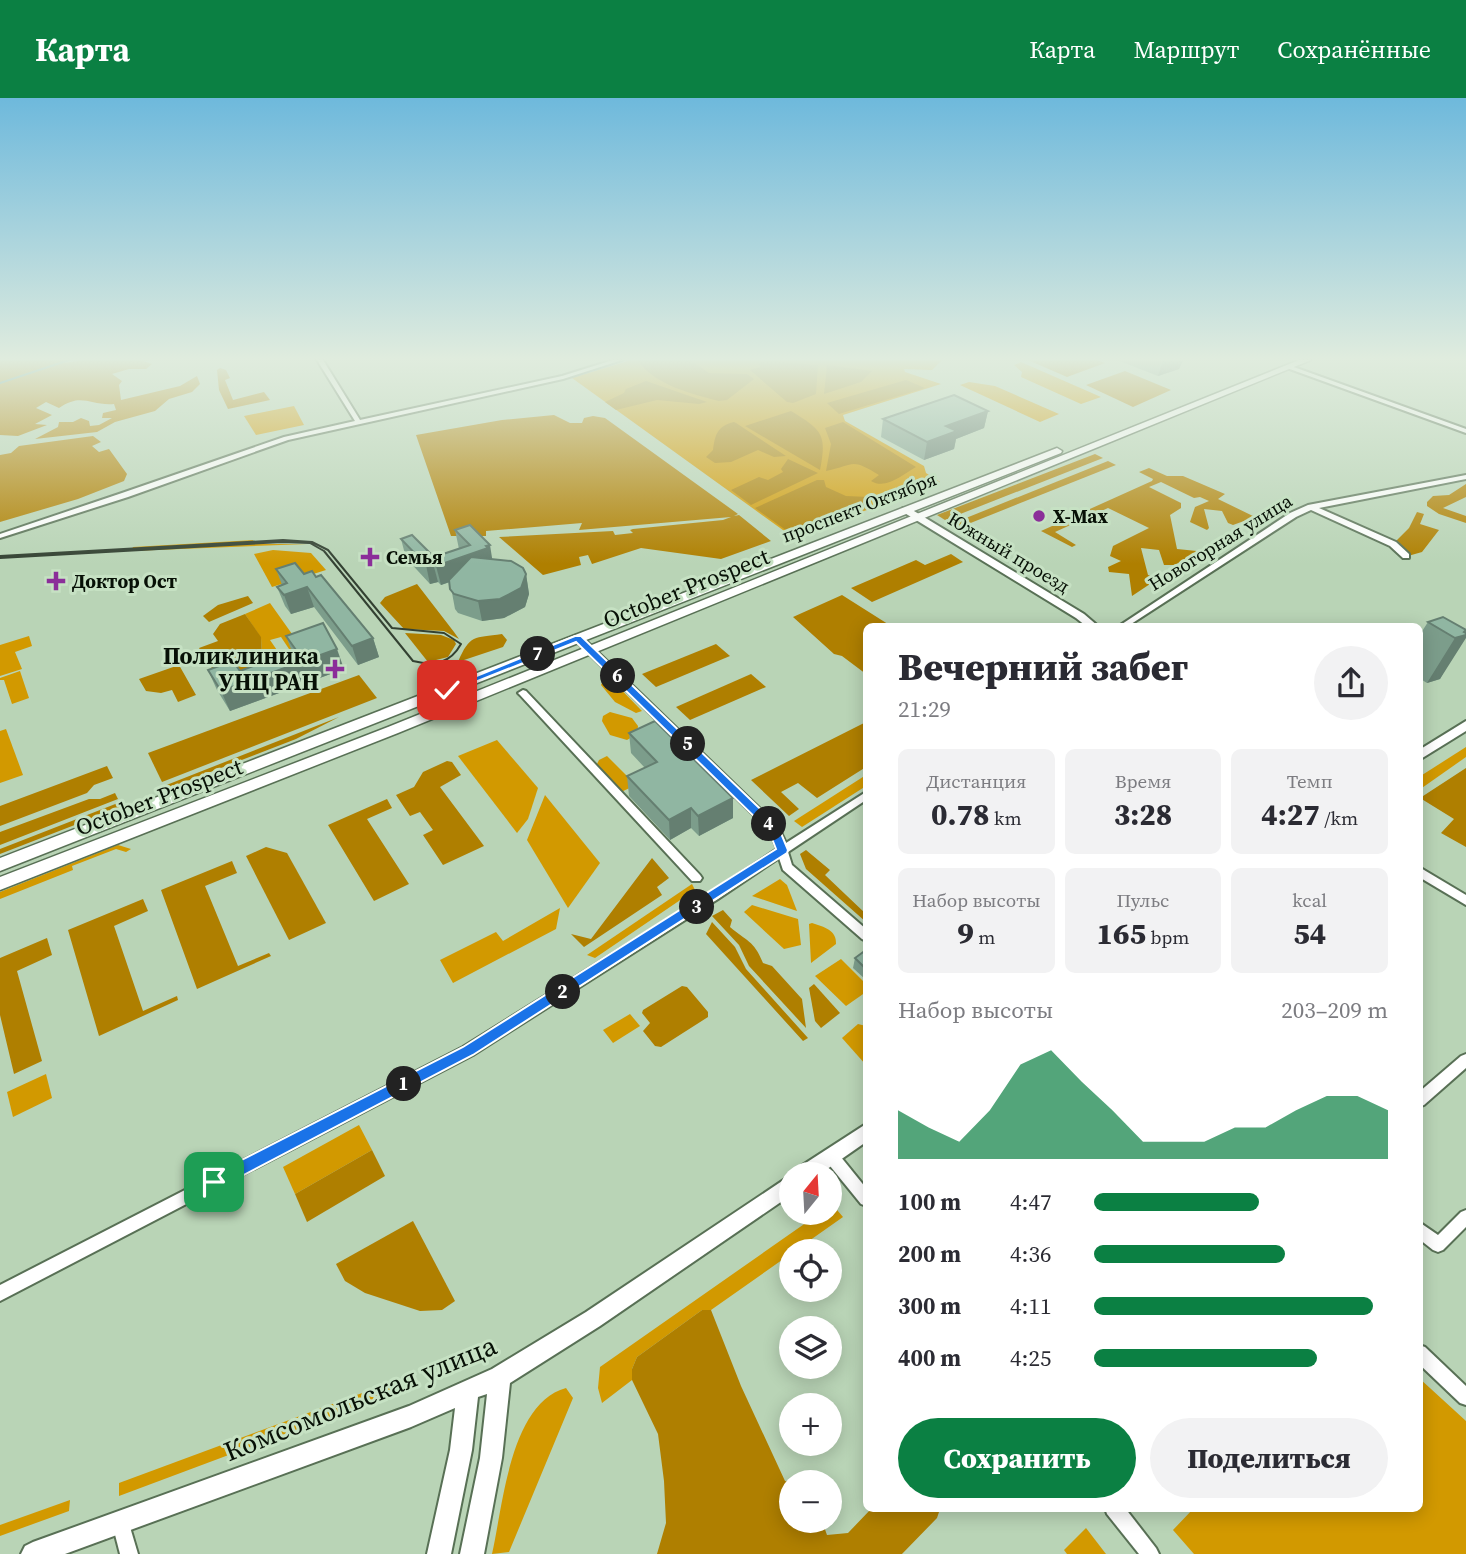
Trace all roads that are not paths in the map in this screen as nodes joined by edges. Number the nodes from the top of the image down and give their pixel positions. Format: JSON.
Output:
{"nodes":[{"id":1,"x":329,"y":428,"type":"edge"},
{"id":2,"x":1119,"y":428,"type":"edge"},
{"id":3,"x":1136,"y":428,"type":"edge"},
{"id":4,"x":1466,"y":477,"type":"edge"},
{"id":5,"x":962,"y":488,"type":"junction"},
{"id":6,"x":976,"y":496,"type":"junction"},
{"id":7,"x":1311,"y":507,"type":"junction"},
{"id":8,"x":906,"y":510,"type":"junction"},
{"id":9,"x":920,"y":519,"type":"junction"},
{"id":10,"x":0,"y":536,"type":"edge"},
{"id":11,"x":836,"y":537,"type":"junction"},
{"id":12,"x":850,"y":547,"type":"junction"},
{"id":13,"x":1406,"y":556,"type":"dead end"},
{"id":14,"x":1088,"y":623,"type":"edge"},
{"id":15,"x":1128,"y":623,"type":"edge"},
{"id":16,"x":578,"y":638,"type":"junction"},
{"id":17,"x":592,"y":650,"type":"junction"},
{"id":18,"x":513,"y":664,"type":"junction"},
{"id":19,"x":525,"y":677,"type":"junction"},
{"id":20,"x":523,"y":693,"type":"dead end"},
{"id":21,"x":1466,"y":725,"type":"edge"},
{"id":22,"x":332,"y":736,"type":"junction"},
{"id":23,"x":341,"y":750,"type":"junction"},
{"id":24,"x":1423,"y":753,"type":"edge"},
{"id":25,"x":863,"y":797,"type":"edge"},
{"id":26,"x":783,"y":850,"type":"junction"},
{"id":27,"x":0,"y":865,"type":"edge"},
{"id":28,"x":1423,"y":874,"type":"edge"},
{"id":29,"x":696,"y":878,"type":"dead end"},
{"id":30,"x":0,"y":884,"type":"edge"},
{"id":31,"x":1466,"y":901,"type":"edge"},
{"id":32,"x":863,"y":933,"type":"edge"},
{"id":33,"x":1466,"y":1060,"type":"edge"},
{"id":34,"x":1423,"y":1098,"type":"edge"},
{"id":35,"x":863,"y":1134,"type":"edge"},
{"id":36,"x":831,"y":1156,"type":"junction"},
{"id":37,"x":822,"y":1162,"type":"edge"},
{"id":38,"x":779,"y":1192,"type":"edge"},
{"id":39,"x":863,"y":1195,"type":"edge"},
{"id":40,"x":1466,"y":1217,"type":"edge"},
{"id":41,"x":1423,"y":1232,"type":"edge"},
{"id":42,"x":0,"y":1293,"type":"edge"},
{"id":43,"x":1423,"y":1357,"type":"edge"},
{"id":44,"x":500,"y":1377,"type":"junction"},
{"id":45,"x":468,"y":1393,"type":"junction"},
{"id":46,"x":1466,"y":1397,"type":"edge"},
{"id":47,"x":1116,"y":1512,"type":"edge"},
{"id":48,"x":121,"y":1522,"type":"junction"},
{"id":49,"x":33,"y":1554,"type":"edge"},
{"id":50,"x":130,"y":1554,"type":"edge"},
{"id":51,"x":439,"y":1554,"type":"edge"},
{"id":52,"x":472,"y":1554,"type":"edge"},
{"id":53,"x":1150,"y":1554,"type":"edge"}],
"edges":[{"from":1,"to":10,"type":"street"},
{"from":2,"to":5,"type":"main road","name":"проспект Октября"},
{"from":3,"to":6,"type":"main road","name":"October Prospect"},
{"from":4,"to":7,"type":"street","name":"Новогорная улица"},
{"from":5,"to":6,"type":"main road"},
{"from":5,"to":8,"type":"main road","name":"проспект Октября"},
{"from":6,"to":9,"type":"main road","name":"October Prospect"},
{"from":7,"to":13,"type":"street"},
{"from":7,"to":15,"type":"street","name":"Новогорная улица"},
{"from":8,"to":9,"type":"main road","name":"Южный проезд"},
{"from":8,"to":11,"type":"main road","name":"проспект Октября"},
{"from":9,"to":12,"type":"main road","name":"October Prospect"},
{"from":9,"to":14,"type":"main road","name":"Южный проезд"},
{"from":11,"to":12,"type":"main road"},
{"from":11,"to":16,"type":"main road","name":"проспект Октября"},
{"from":12,"to":17,"type":"main road","name":"October Prospect"},
{"from":16,"to":17,"type":"street"},
{"from":16,"to":18,"type":"main road","name":"проспект Октября"},
{"from":17,"to":19,"type":"main road","name":"October Prospect"},
{"from":17,"to":26,"type":"street"},
{"from":18,"to":19,"type":"main road"},
{"from":18,"to":22,"type":"main road","name":"October Prospect"},
{"from":19,"to":23,"type":"main road","name":"October Prospect"},
{"from":20,"to":29,"type":"street"},
{"from":21,"to":24,"type":"main road"},
{"from":22,"to":23,"type":"main road"},
{"from":22,"to":27,"type":"main road","name":"October Prospect"},
{"from":23,"to":30,"type":"main road","name":"October Prospect"},
{"from":25,"to":26,"type":"street"},
{"from":26,"to":32,"type":"street"},
{"from":26,"to":42,"type":"street"},
{"from":28,"to":31,"type":"street"},
{"from":33,"to":34,"type":"street"},
{"from":35,"to":36,"type":"main road"},
{"from":36,"to":37,"type":"main road"},
{"from":36,"to":39,"type":"street"},
{"from":38,"to":44,"type":"main road","name":"Комсомольская улица"},
{"from":40,"to":41,"type":"street"},
{"from":43,"to":46,"type":"street"},
{"from":44,"to":45,"type":"main road","name":"Комсомольская улица"},
{"from":44,"to":52,"type":"main road"},
{"from":45,"to":48,"type":"main road","name":"Комсомольская улица"},
{"from":45,"to":51,"type":"main road"},
{"from":47,"to":53,"type":"street"},
{"from":48,"to":49,"type":"main road","name":"Комсомольская улица"},
{"from":48,"to":50,"type":"street"}]}
